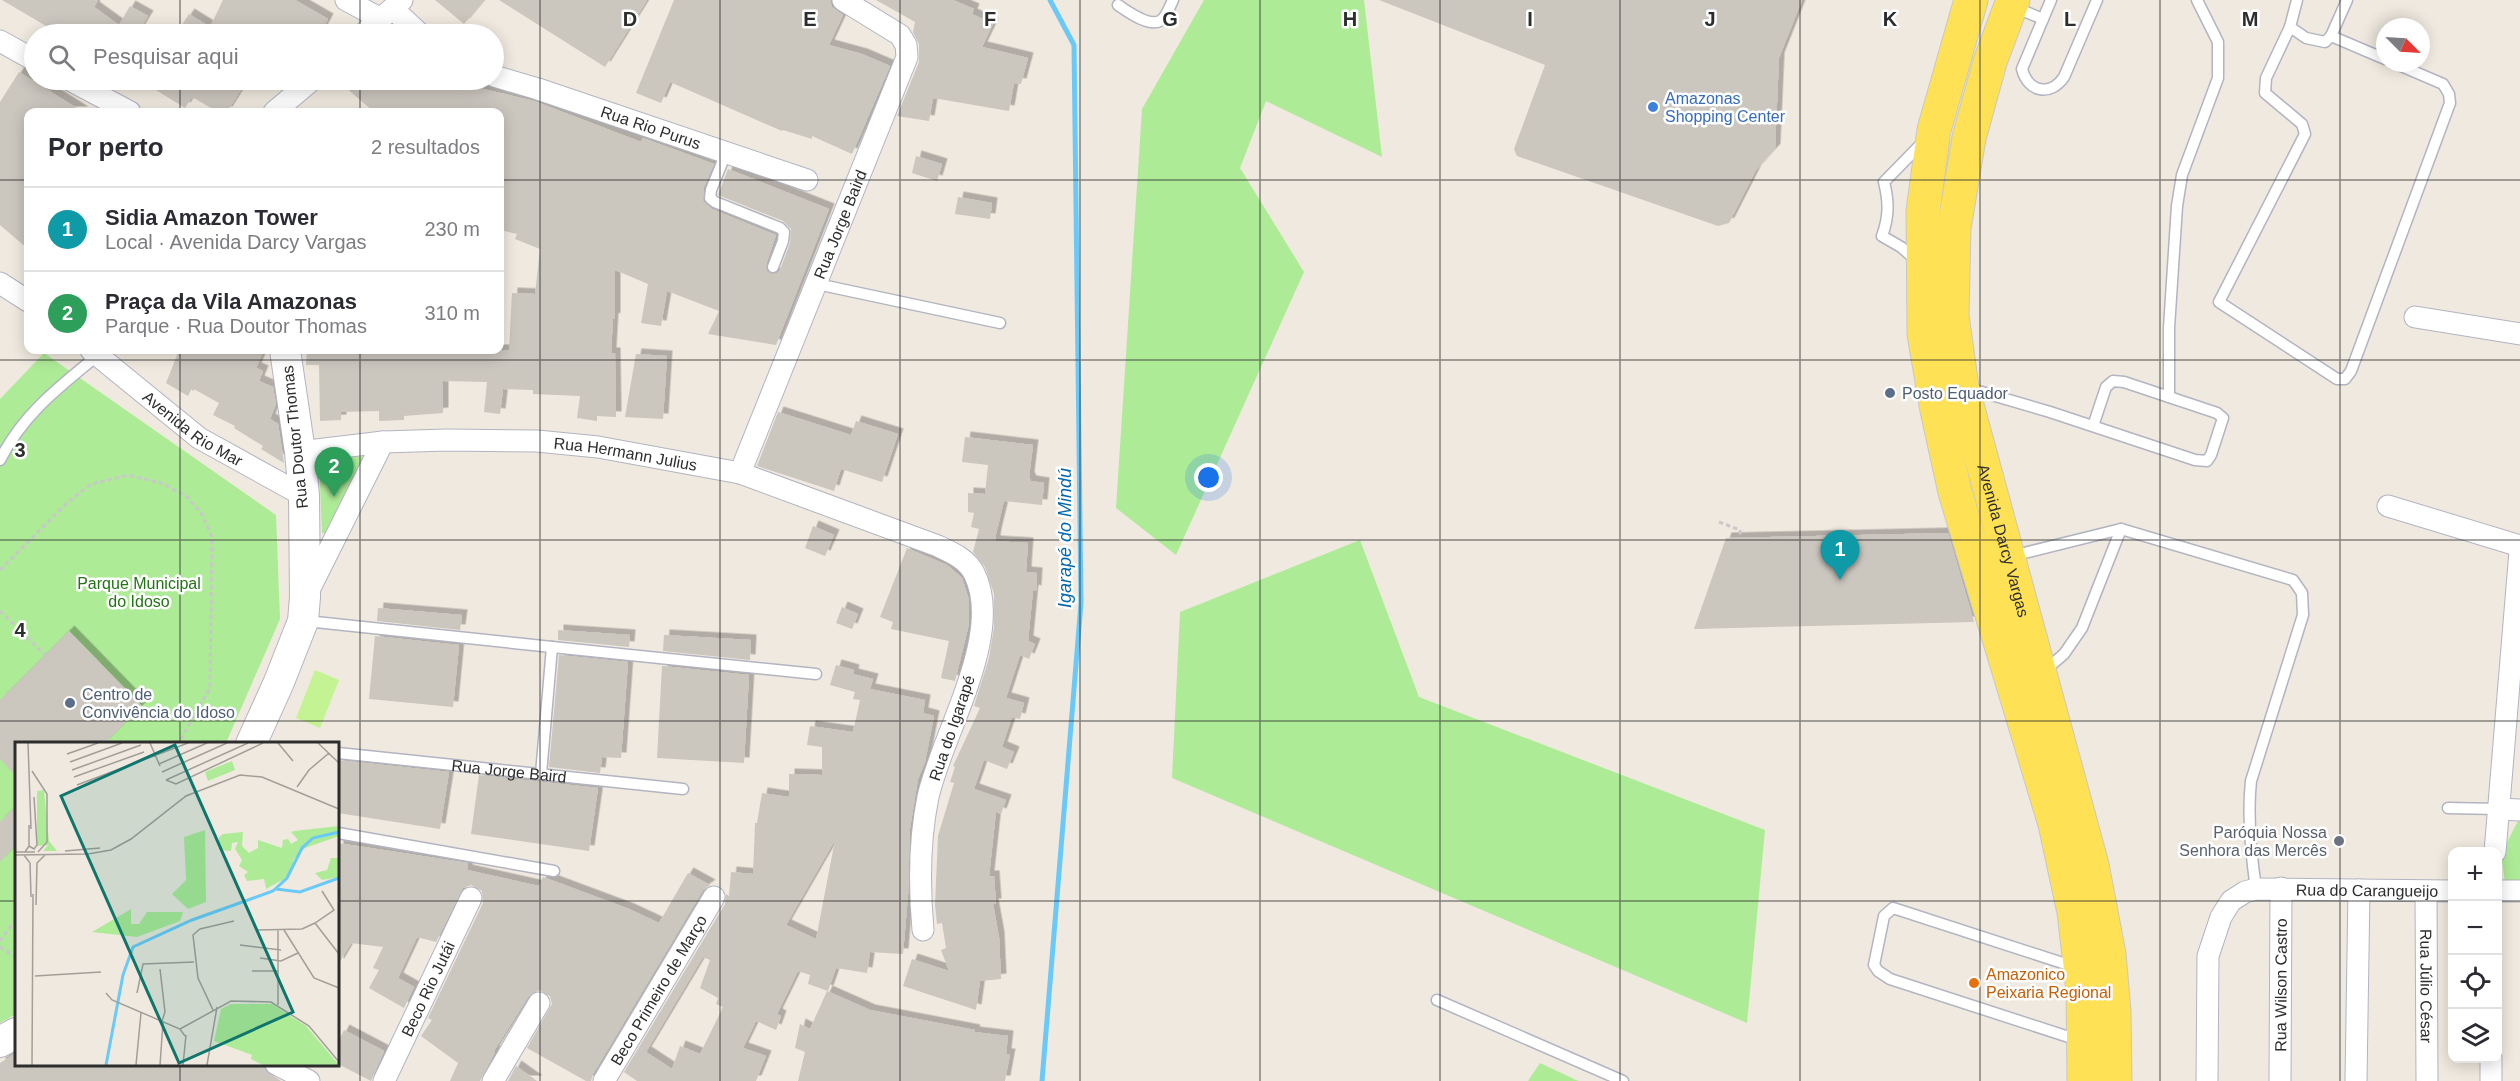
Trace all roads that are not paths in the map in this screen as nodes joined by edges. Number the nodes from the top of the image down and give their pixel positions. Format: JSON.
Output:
{"nodes":[{"id":1,"x":345,"y":0,"type":"edge"},
{"id":2,"x":843,"y":0,"type":"edge"},
{"id":3,"x":1173,"y":0,"type":"edge"},
{"id":4,"x":1971,"y":0,"type":"edge"},
{"id":5,"x":2051,"y":0,"type":"edge"},
{"id":6,"x":2097,"y":0,"type":"edge"},
{"id":7,"x":2198,"y":0,"type":"edge"},
{"id":8,"x":2297,"y":0,"type":"edge"},
{"id":9,"x":2347,"y":0,"type":"edge"},
{"id":10,"x":2012,"y":3,"type":"edge"},
{"id":11,"x":1118,"y":5,"type":"dead end"},
{"id":12,"x":392,"y":9,"type":"edge"},
{"id":13,"x":2043,"y":20,"type":"junction"},
{"id":14,"x":375,"y":24,"type":"edge"},
{"id":15,"x":409,"y":24,"type":"edge"},
{"id":16,"x":2290,"y":27,"type":"junction"},
{"id":17,"x":2331,"y":36,"type":"junction"},
{"id":18,"x":0,"y":41,"type":"edge"},
{"id":19,"x":24,"y":54,"type":"edge"},
{"id":20,"x":2376,"y":55,"type":"edge"},
{"id":21,"x":2415,"y":72,"type":"edge"},
{"id":22,"x":504,"y":79,"type":"edge"},
{"id":23,"x":89,"y":90,"type":"edge"},
{"id":24,"x":300,"y":90,"type":"edge"},
{"id":25,"x":122,"y":108,"type":"edge"},
{"id":26,"x":279,"y":108,"type":"edge"},
{"id":27,"x":1934,"y":130,"type":"junction"},
{"id":28,"x":726,"y":153,"type":"junction"},
{"id":29,"x":807,"y":180,"type":"dead end"},
{"id":30,"x":1921,"y":265,"type":"junction"},
{"id":31,"x":773,"y":267,"type":"dead end"},
{"id":32,"x":0,"y":283,"type":"edge"},
{"id":33,"x":817,"y":284,"type":"junction"},
{"id":34,"x":24,"y":298,"type":"edge"},
{"id":35,"x":2415,"y":317,"type":"dead end"},
{"id":36,"x":1000,"y":323,"type":"dead end"},
{"id":37,"x":2520,"y":334,"type":"edge"},
{"id":38,"x":93,"y":354,"type":"edge"},
{"id":39,"x":97,"y":354,"type":"edge"},
{"id":40,"x":286,"y":354,"type":"edge"},
{"id":41,"x":1962,"y":387,"type":"junction"},
{"id":42,"x":2169,"y":397,"type":"junction"},
{"id":43,"x":2093,"y":426,"type":"junction"},
{"id":44,"x":382,"y":442,"type":"junction"},
{"id":45,"x":300,"y":452,"type":"junction"},
{"id":46,"x":0,"y":460,"type":"edge"},
{"id":47,"x":740,"y":473,"type":"junction"},
{"id":48,"x":304,"y":496,"type":"junction"},
{"id":49,"x":2388,"y":506,"type":"dead end"},
{"id":50,"x":2121,"y":529,"type":"junction"},
{"id":51,"x":938,"y":546,"type":"joint"},
{"id":52,"x":2520,"y":546,"type":"edge"},
{"id":53,"x":2520,"y":552,"type":"edge"},
{"id":54,"x":2008,"y":556,"type":"junction"},
{"id":55,"x":304,"y":609,"type":"junction"},
{"id":56,"x":552,"y":647,"type":"junction"},
{"id":57,"x":816,"y":674,"type":"dead end"},
{"id":58,"x":2040,"y":674,"type":"junction"},
{"id":59,"x":252,"y":742,"type":"edge"},
{"id":60,"x":339,"y":753,"type":"edge"},
{"id":61,"x":541,"y":774,"type":"junction"},
{"id":62,"x":683,"y":789,"type":"dead end"},
{"id":63,"x":2448,"y":807,"type":"dead end"},
{"id":64,"x":2499,"y":809,"type":"junction"},
{"id":65,"x":2520,"y":810,"type":"edge"},
{"id":66,"x":339,"y":833,"type":"edge"},
{"id":67,"x":2495,"y":847,"type":"edge"},
{"id":68,"x":554,"y":871,"type":"dead end"},
{"id":69,"x":2282,"y":888,"type":"junction"},
{"id":70,"x":2256,"y":889,"type":"junction"},
{"id":71,"x":2359,"y":890,"type":"junction"},
{"id":72,"x":2448,"y":891,"type":"edge"},
{"id":73,"x":2502,"y":891,"type":"edge"},
{"id":74,"x":2520,"y":891,"type":"edge"},
{"id":75,"x":2426,"y":892,"type":"junction"},
{"id":76,"x":714,"y":897,"type":"dead end"},
{"id":77,"x":471,"y":898,"type":"dead end"},
{"id":78,"x":923,"y":930,"type":"dead end"},
{"id":79,"x":2081,"y":969,"type":"junction"},
{"id":80,"x":1437,"y":999,"type":"dead end"},
{"id":81,"x":539,"y":1003,"type":"dead end"},
{"id":82,"x":15,"y":1034,"type":"edge"},
{"id":83,"x":0,"y":1042,"type":"edge"},
{"id":84,"x":2085,"y":1042,"type":"junction"},
{"id":85,"x":2491,"y":1063,"type":"edge"},
{"id":86,"x":278,"y":1066,"type":"edge"},
{"id":87,"x":309,"y":1081,"type":"edge"},
{"id":88,"x":384,"y":1081,"type":"edge"},
{"id":89,"x":493,"y":1081,"type":"edge"},
{"id":90,"x":604,"y":1081,"type":"edge"},
{"id":91,"x":1623,"y":1081,"type":"edge"},
{"id":92,"x":2084,"y":1081,"type":"edge"},
{"id":93,"x":2115,"y":1081,"type":"edge"},
{"id":94,"x":2207,"y":1081,"type":"edge"},
{"id":95,"x":2280,"y":1081,"type":"edge"},
{"id":96,"x":2356,"y":1081,"type":"edge"},
{"id":97,"x":2427,"y":1081,"type":"edge"},
{"id":98,"x":2491,"y":1081,"type":"edge"}],
"edges":[{"from":1,"to":12,"type":"street"},
{"from":2,"to":33,"type":"street","name":"Rua Jorge Baird"},
{"from":3,"to":11,"type":"lane"},
{"from":4,"to":27,"type":"main road","name":"Avenida Darcy Vargas"},
{"from":5,"to":13,"type":"lane"},
{"from":6,"to":13,"type":"lane"},
{"from":7,"to":42,"type":"lane"},
{"from":8,"to":16,"type":"lane"},
{"from":9,"to":17,"type":"lane"},
{"from":10,"to":13,"type":"lane"},
{"from":10,"to":41,"type":"main road","name":"Avenida Darcy Vargas"},
{"from":12,"to":14,"type":"street"},
{"from":12,"to":15,"type":"street"},
{"from":16,"to":17,"type":"lane"},
{"from":16,"to":21,"type":"lane"},
{"from":17,"to":20,"type":"lane"},
{"from":18,"to":19,"type":"street"},
{"from":22,"to":28,"type":"street","name":"Rua Rio Purus"},
{"from":23,"to":25,"type":"street"},
{"from":24,"to":26,"type":"street"},
{"from":27,"to":30,"type":"main road","name":"Avenida Darcy Vargas"},
{"from":27,"to":30,"type":"lane"},
{"from":28,"to":29,"type":"street","name":"Rua Rio Purus"},
{"from":28,"to":31,"type":"lane"},
{"from":30,"to":79,"type":"main road","name":"Avenida Darcy Vargas"},
{"from":32,"to":34,"type":"street"},
{"from":33,"to":36,"type":"lane"},
{"from":33,"to":47,"type":"street","name":"Rua Jorge Baird"},
{"from":35,"to":37,"type":"street"},
{"from":38,"to":46,"type":"lane"},
{"from":39,"to":48,"type":"street","name":"Avenida Rio Mar"},
{"from":40,"to":45,"type":"street","name":"Rua Doutor Thomas"},
{"from":41,"to":43,"type":"lane"},
{"from":41,"to":54,"type":"main road","name":"Avenida Darcy Vargas"},
{"from":42,"to":43,"type":"lane"},
{"from":42,"to":43,"type":"lane"},
{"from":44,"to":45,"type":"street","name":"Rua Hermann Julius"},
{"from":44,"to":47,"type":"street","name":"Rua Hermann Julius"},
{"from":44,"to":55,"type":"street","name":"Rua Doutor Thomas"},
{"from":45,"to":48,"type":"street","name":"Rua Doutor Thomas"},
{"from":47,"to":51,"type":"street","name":"Rua Hermann Julius"},
{"from":48,"to":55,"type":"street","name":"Rua Doutor Thomas"},
{"from":49,"to":52,"type":"street"},
{"from":50,"to":54,"type":"lane"},
{"from":50,"to":58,"type":"lane"},
{"from":50,"to":70,"type":"lane"},
{"from":51,"to":78,"type":"street","name":"Rua do Igarapé"},
{"from":53,"to":64,"type":"street"},
{"from":54,"to":58,"type":"main road","name":"Avenida Darcy Vargas"},
{"from":55,"to":56,"type":"lane"},
{"from":55,"to":59,"type":"street","name":"Rua Doutor Thomas"},
{"from":56,"to":57,"type":"lane"},
{"from":56,"to":61,"type":"lane"},
{"from":58,"to":93,"type":"main road","name":"Avenida Darcy Vargas"},
{"from":60,"to":61,"type":"lane","name":"Rua Jorge Baird"},
{"from":61,"to":62,"type":"lane","name":"Rua Jorge Baird"},
{"from":63,"to":64,"type":"lane"},
{"from":64,"to":65,"type":"street"},
{"from":64,"to":67,"type":"street"},
{"from":66,"to":68,"type":"lane"},
{"from":69,"to":70,"type":"street","name":"Rua do Carangueijo"},
{"from":69,"to":71,"type":"street","name":"Rua do Carangueijo"},
{"from":69,"to":95,"type":"street","name":"Rua Wilson Castro"},
{"from":70,"to":94,"type":"street"},
{"from":71,"to":75,"type":"street","name":"Rua do Carangueijo"},
{"from":71,"to":96,"type":"street"},
{"from":72,"to":75,"type":"street","name":"Rua do Carangueijo"},
{"from":73,"to":74,"type":"street"},
{"from":75,"to":97,"type":"street","name":"Rua Júlio César"},
{"from":76,"to":90,"type":"street","name":"Beco Primeiro de Março"},
{"from":77,"to":88,"type":"street","name":"Beco Rio Jutái"},
{"from":79,"to":84,"type":"main road","name":"Avenida Darcy Vargas"},
{"from":79,"to":84,"type":"lane"},
{"from":80,"to":91,"type":"lane"},
{"from":81,"to":89,"type":"street"},
{"from":82,"to":83,"type":"street"},
{"from":84,"to":92,"type":"main road","name":"Avenida Darcy Vargas"},
{"from":85,"to":98,"type":"street"},
{"from":86,"to":87,"type":"street"}]}
